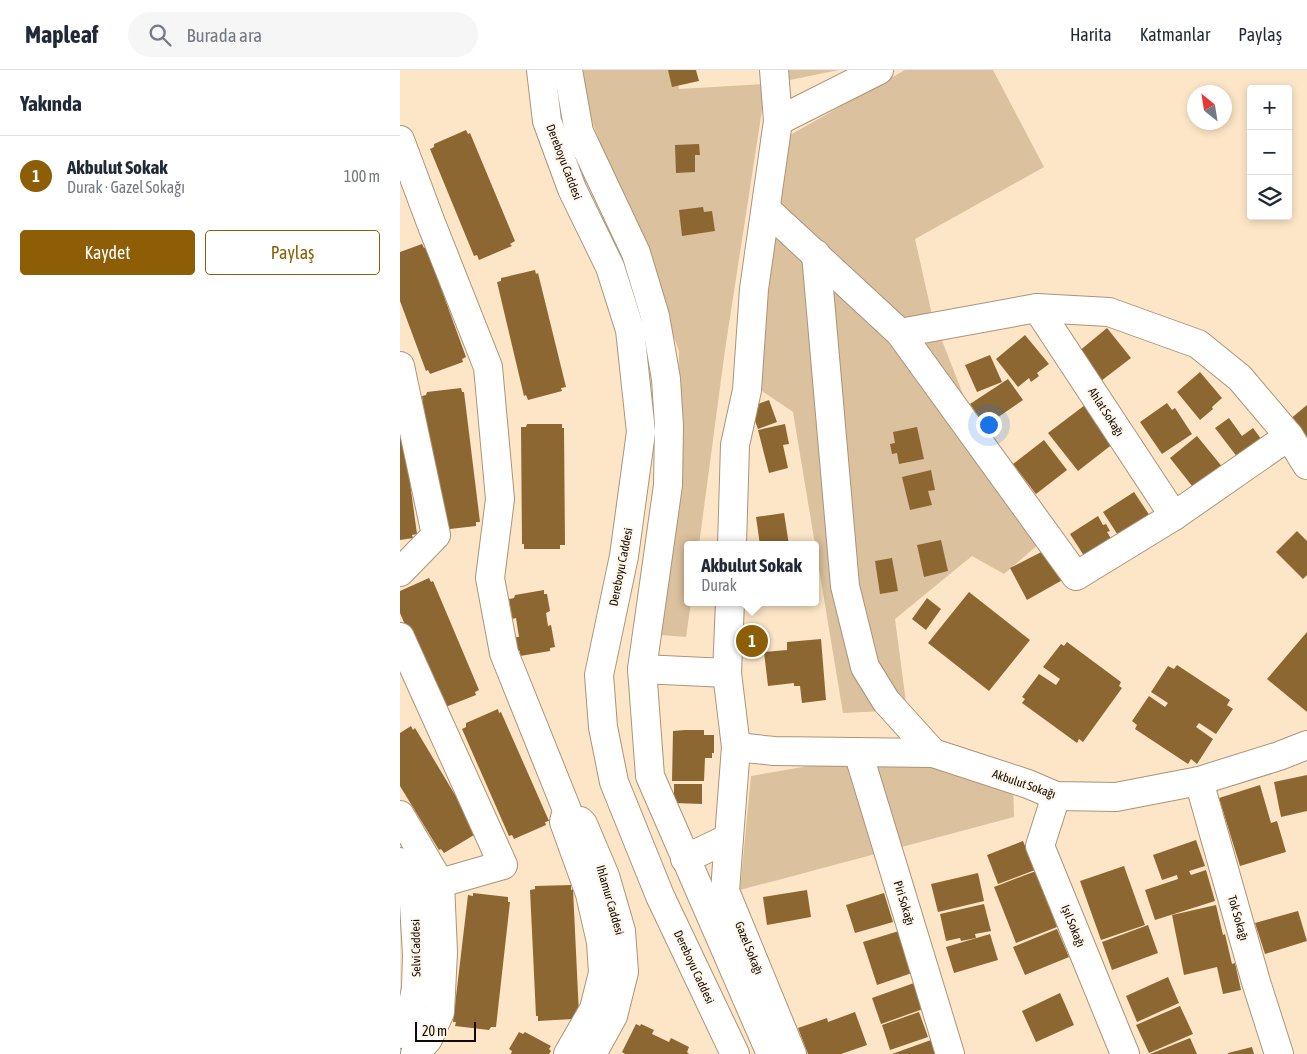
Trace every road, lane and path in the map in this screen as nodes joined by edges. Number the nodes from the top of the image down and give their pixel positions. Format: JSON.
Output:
{"nodes":[{"id":1,"x":542,"y":70,"type":"edge"},
{"id":2,"x":568,"y":70,"type":"edge"},
{"id":3,"x":774,"y":70,"type":"edge"},
{"id":4,"x":879,"y":70,"type":"edge"},
{"id":5,"x":778,"y":120,"type":"junction"},
{"id":6,"x":400,"y":140,"type":"edge"},
{"id":7,"x":766,"y":209,"type":"junction"},
{"id":8,"x":816,"y":254,"type":"junction"},
{"id":9,"x":1037,"y":308,"type":"junction"},
{"id":10,"x":900,"y":333,"type":"junction"},
{"id":11,"x":400,"y":366,"type":"edge"},
{"id":12,"x":1289,"y":436,"type":"junction"},
{"id":13,"x":1307,"y":465,"type":"edge"},
{"id":14,"x":1174,"y":516,"type":"junction"},
{"id":15,"x":732,"y":541,"type":"edge"},
{"id":16,"x":400,"y":572,"type":"edge"},
{"id":17,"x":730,"y":606,"type":"edge"},
{"id":18,"x":400,"y":637,"type":"edge"},
{"id":19,"x":642,"y":669,"type":"junction"},
{"id":20,"x":727,"y":673,"type":"junction"},
{"id":21,"x":599,"y":675,"type":"junction"},
{"id":22,"x":1307,"y":745,"type":"edge"},
{"id":23,"x":736,"y":747,"type":"junction"},
{"id":24,"x":858,"y":752,"type":"junction"},
{"id":25,"x":933,"y":753,"type":"junction"},
{"id":26,"x":1199,"y":781,"type":"junction"},
{"id":27,"x":1056,"y":796,"type":"junction"},
{"id":28,"x":567,"y":810,"type":"junction"},
{"id":29,"x":400,"y":815,"type":"edge"},
{"id":30,"x":729,"y":838,"type":"junction"},
{"id":31,"x":685,"y":859,"type":"junction"},
{"id":32,"x":400,"y":862,"type":"edge"},
{"id":33,"x":440,"y":884,"type":"junction"},
{"id":34,"x":400,"y":1034,"type":"edge"},
{"id":35,"x":415,"y":1054,"type":"edge"},
{"id":36,"x":568,"y":1054,"type":"edge"},
{"id":37,"x":592,"y":1054,"type":"edge"},
{"id":38,"x":735,"y":1054,"type":"edge"},
{"id":39,"x":771,"y":1054,"type":"edge"},
{"id":40,"x":792,"y":1054,"type":"edge"},
{"id":41,"x":950,"y":1054,"type":"edge"},
{"id":42,"x":1125,"y":1054,"type":"edge"},
{"id":43,"x":1279,"y":1054,"type":"edge"}],
"edges":[{"from":1,"to":21,"type":"street","name":"Dereboyu Caddesi"},
{"from":2,"to":19,"type":"street","name":"Dereboyu Caddesi"},
{"from":3,"to":5,"type":"street"},
{"from":4,"to":5,"type":"street"},
{"from":5,"to":7,"type":"street"},
{"from":6,"to":28,"type":"street"},
{"from":7,"to":8,"type":"street"},
{"from":7,"to":15,"type":"street"},
{"from":8,"to":10,"type":"street"},
{"from":8,"to":25,"type":"street"},
{"from":9,"to":10,"type":"street"},
{"from":9,"to":12,"type":"street"},
{"from":9,"to":14,"type":"street","name":"Ahlat Sokağı"},
{"from":10,"to":14,"type":"street"},
{"from":11,"to":16,"type":"street"},
{"from":12,"to":13,"type":"street"},
{"from":12,"to":14,"type":"street"},
{"from":17,"to":20,"type":"street","name":"Gazel Sokağı"},
{"from":18,"to":33,"type":"street"},
{"from":19,"to":20,"type":"street"},
{"from":19,"to":21,"type":"street"},
{"from":19,"to":31,"type":"street","name":"Dereboyu Caddesi"},
{"from":20,"to":23,"type":"street","name":"Gazel Sokağı"},
{"from":21,"to":38,"type":"street","name":"Dereboyu Caddesi"},
{"from":22,"to":26,"type":"street","name":"Akbulut Sokağı"},
{"from":23,"to":24,"type":"street","name":"Akbulut Sokağı"},
{"from":23,"to":30,"type":"street","name":"Gazel Sokağı"},
{"from":24,"to":25,"type":"street","name":"Akbulut Sokağı"},
{"from":24,"to":41,"type":"street","name":"Piri Sokağı"},
{"from":25,"to":27,"type":"street","name":"Akbulut Sokağı"},
{"from":26,"to":27,"type":"street","name":"Akbulut Sokağı"},
{"from":26,"to":43,"type":"street","name":"Tok Sokağı"},
{"from":27,"to":42,"type":"street","name":"Işıl Sokağı"},
{"from":28,"to":36,"type":"street"},
{"from":28,"to":37,"type":"street","name":"Ihlamur Caddesi"},
{"from":29,"to":33,"type":"street"},
{"from":30,"to":31,"type":"street"},
{"from":30,"to":40,"type":"street","name":"Gazel Sokağı"},
{"from":31,"to":39,"type":"street","name":"Dereboyu Caddesi"},
{"from":32,"to":34,"type":"street","name":"Selvi Caddesi"},
{"from":33,"to":35,"type":"street"}]}
